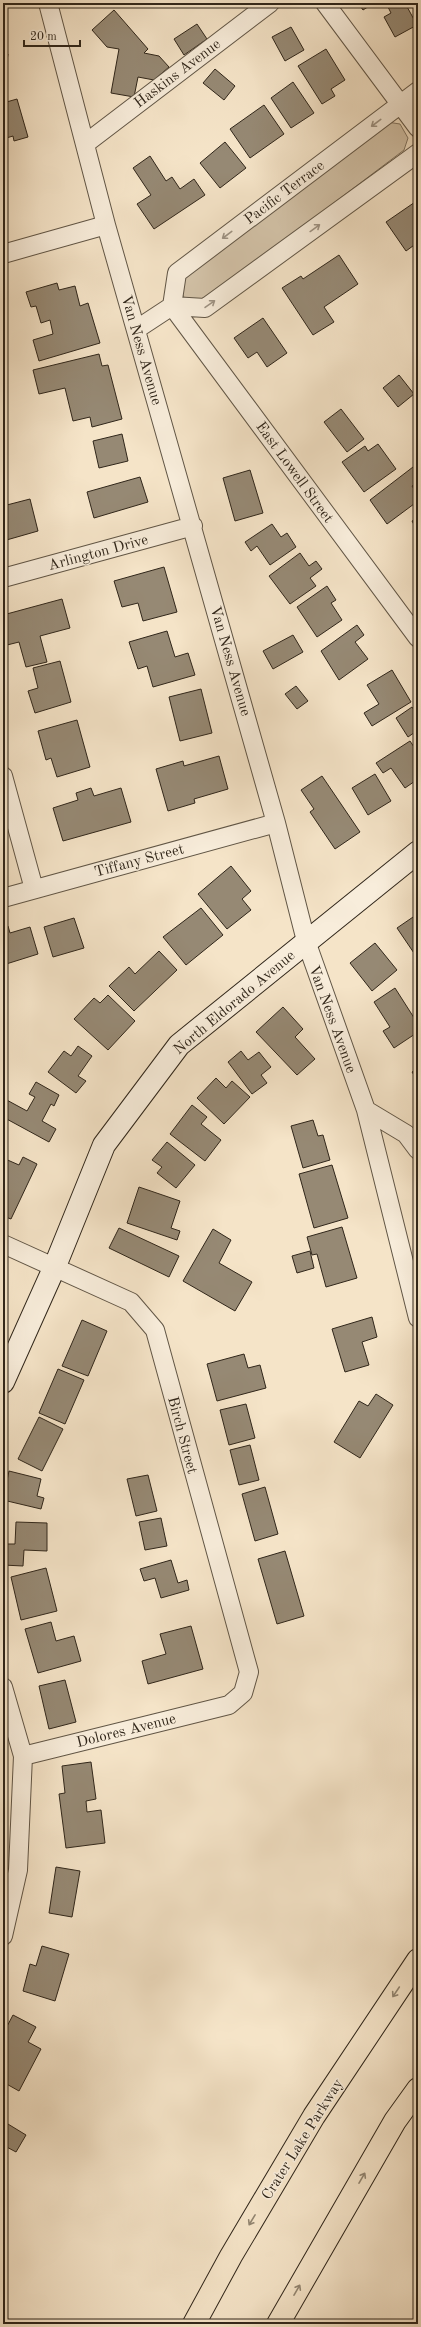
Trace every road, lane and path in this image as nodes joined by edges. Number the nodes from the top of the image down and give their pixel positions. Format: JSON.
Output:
{"nodes":[{"id":1,"x":48,"y":3,"type":"edge"},
{"id":2,"x":270,"y":3,"type":"edge"},
{"id":3,"x":325,"y":3,"type":"edge"},
{"id":4,"x":418,"y":91,"type":"edge"},
{"id":5,"x":401,"y":104,"type":"junction"},
{"id":6,"x":418,"y":128,"type":"edge"},
{"id":7,"x":85,"y":144,"type":"junction"},
{"id":8,"x":418,"y":153,"type":"edge"},
{"id":9,"x":106,"y":225,"type":"junction"},
{"id":10,"x":3,"y":254,"type":"edge"},
{"id":11,"x":172,"y":306,"type":"junction"},
{"id":12,"x":137,"y":329,"type":"junction"},
{"id":13,"x":193,"y":526,"type":"junction"},
{"id":14,"x":3,"y":578,"type":"edge"},
{"id":15,"x":418,"y":638,"type":"edge"},
{"id":16,"x":3,"y":776,"type":"edge"},
{"id":17,"x":276,"y":823,"type":"junction"},
{"id":18,"x":418,"y":852,"type":"edge"},
{"id":19,"x":34,"y":889,"type":"junction"},
{"id":20,"x":3,"y":898,"type":"edge"},
{"id":21,"x":306,"y":941,"type":"junction"},
{"id":22,"x":366,"y":1110,"type":"junction"},
{"id":23,"x":418,"y":1150,"type":"edge"},
{"id":24,"x":3,"y":1244,"type":"edge"},
{"id":25,"x":55,"y":1266,"type":"junction"},
{"id":26,"x":418,"y":1318,"type":"edge"},
{"id":27,"x":3,"y":1382,"type":"edge"},
{"id":28,"x":3,"y":1687,"type":"edge"},
{"id":29,"x":229,"y":1705,"type":"joint"},
{"id":30,"x":23,"y":1756,"type":"junction"},
{"id":31,"x":3,"y":1936,"type":"edge"},
{"id":32,"x":418,"y":1960,"type":"edge"},
{"id":33,"x":418,"y":2089,"type":"edge"},
{"id":34,"x":194,"y":2324,"type":"edge"},
{"id":35,"x":278,"y":2324,"type":"edge"}],
"edges":[{"from":1,"to":7,"type":"street","name":"Van Ness Avenue"},
{"from":2,"to":7,"type":"street","name":"Haskins Avenue"},
{"from":3,"to":5,"type":"street"},
{"from":4,"to":5,"type":"street","name":"Pacific Terrace"},
{"from":5,"to":6,"type":"street"},
{"from":5,"to":11,"type":"street","name":"Pacific Terrace","one_way":true},
{"from":7,"to":9,"type":"street","name":"Van Ness Avenue"},
{"from":11,"to":8,"type":"street","one_way":true},
{"from":9,"to":10,"type":"street"},
{"from":9,"to":12,"type":"street","name":"Van Ness Avenue"},
{"from":11,"to":12,"type":"street"},
{"from":11,"to":15,"type":"street","name":"East Lowell Street"},
{"from":12,"to":13,"type":"street","name":"Van Ness Avenue"},
{"from":13,"to":14,"type":"street","name":"Arlington Drive"},
{"from":13,"to":17,"type":"street","name":"Van Ness Avenue"},
{"from":16,"to":19,"type":"street"},
{"from":17,"to":19,"type":"street","name":"Tiffany Street"},
{"from":17,"to":21,"type":"street","name":"Van Ness Avenue"},
{"from":18,"to":21,"type":"street","name":"North Eldorado Avenue"},
{"from":19,"to":20,"type":"street","name":"Tiffany Street"},
{"from":21,"to":22,"type":"street","name":"Van Ness Avenue"},
{"from":21,"to":25,"type":"street","name":"North Eldorado Avenue"},
{"from":22,"to":23,"type":"street"},
{"from":22,"to":26,"type":"street","name":"Van Ness Avenue"},
{"from":24,"to":25,"type":"street","name":"Birch Street"},
{"from":25,"to":27,"type":"street","name":"North Eldorado Avenue"},
{"from":25,"to":29,"type":"street","name":"Birch Street"},
{"from":28,"to":30,"type":"street"},
{"from":29,"to":30,"type":"street","name":"Dolores Avenue"},
{"from":30,"to":31,"type":"street"},
{"from":32,"to":34,"type":"main road","name":"Crater Lake Parkway","one_way":true},
{"from":35,"to":33,"type":"main road","one_way":true}]}
